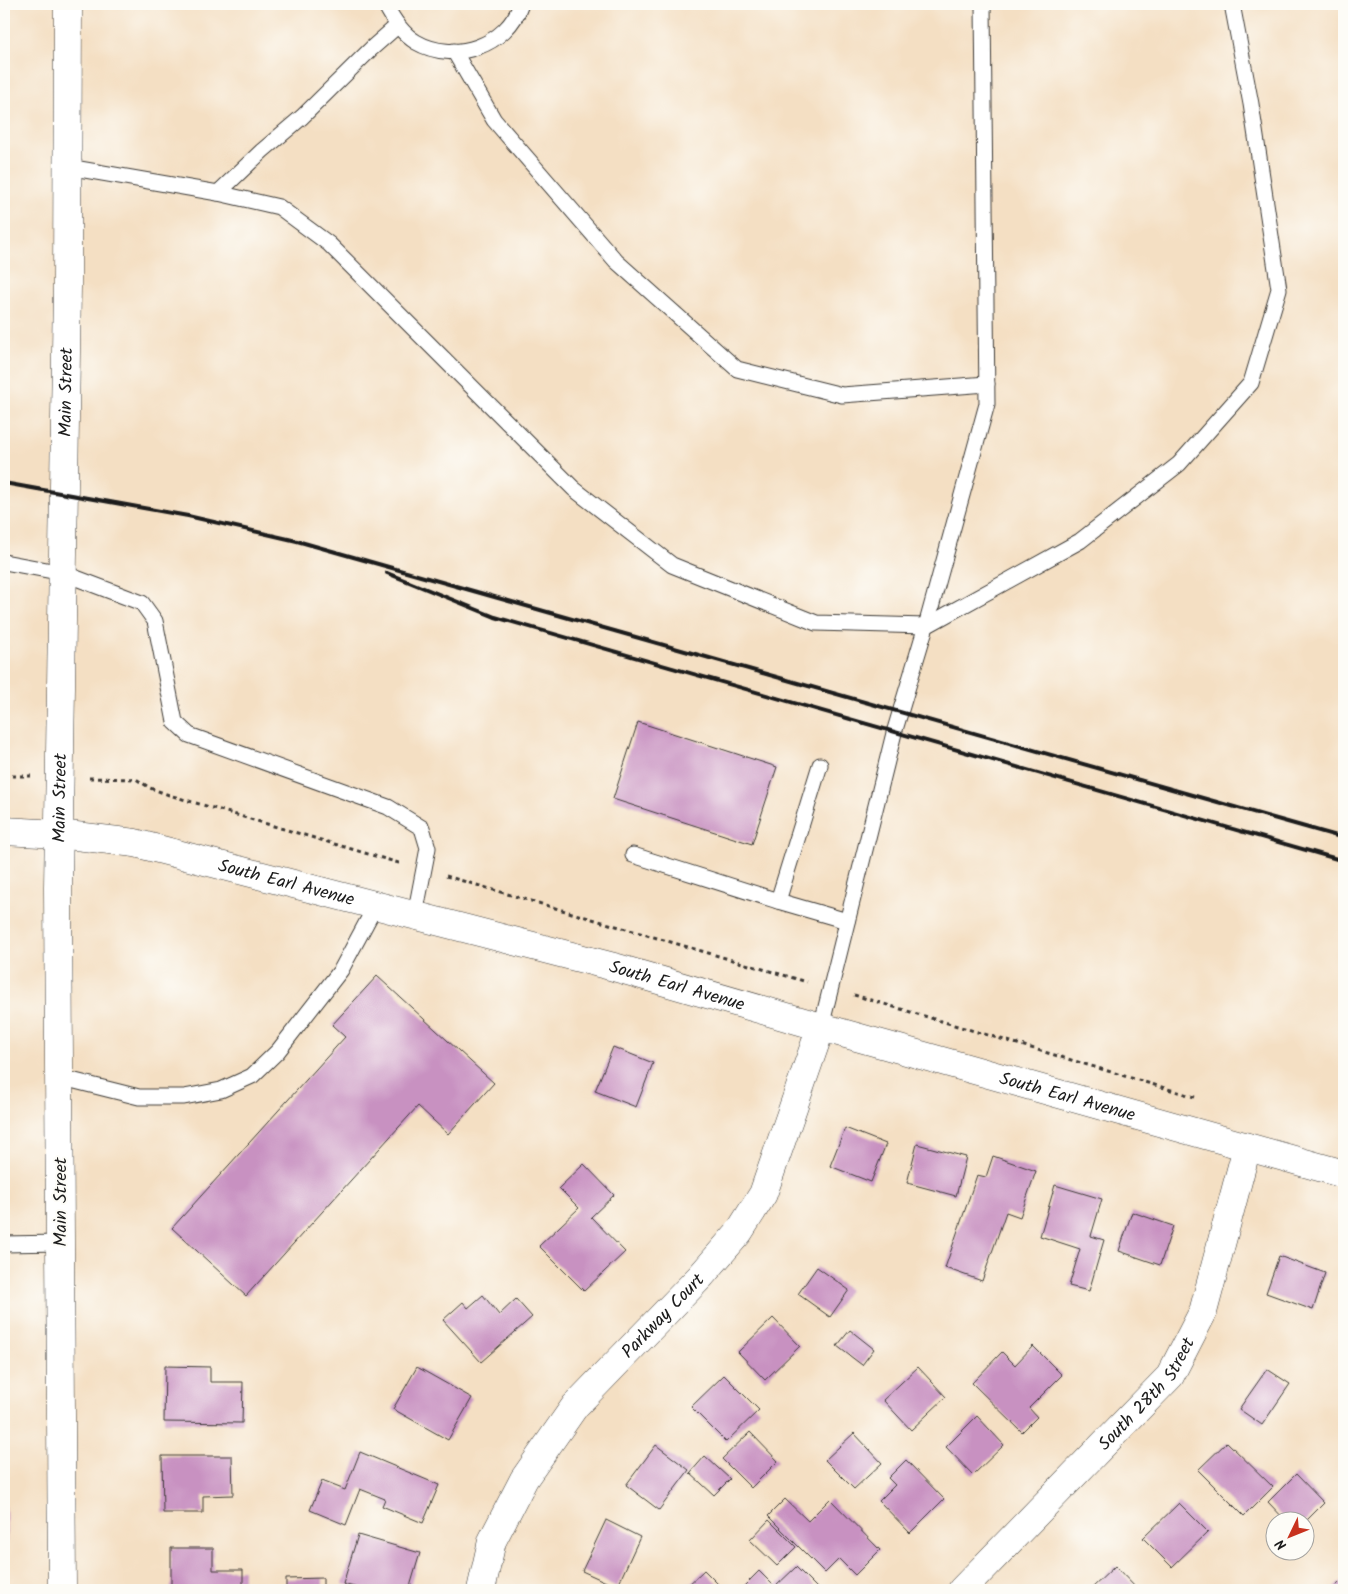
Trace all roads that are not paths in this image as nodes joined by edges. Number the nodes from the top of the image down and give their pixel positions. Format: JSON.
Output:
{"nodes":[{"id":1,"x":68,"y":4,"type":"edge"},
{"id":2,"x":384,"y":4,"type":"edge"},
{"id":3,"x":521,"y":4,"type":"edge"},
{"id":4,"x":983,"y":4,"type":"edge"},
{"id":5,"x":1232,"y":4,"type":"edge"},
{"id":6,"x":397,"y":26,"type":"junction"},
{"id":7,"x":454,"y":51,"type":"junction"},
{"id":8,"x":68,"y":167,"type":"junction"},
{"id":9,"x":218,"y":193,"type":"junction"},
{"id":10,"x":987,"y":384,"type":"junction"},
{"id":11,"x":4,"y":562,"type":"edge"},
{"id":12,"x":62,"y":573,"type":"junction"},
{"id":13,"x":926,"y":626,"type":"junction"},
{"id":14,"x":820,"y":765,"type":"dead end"},
{"id":15,"x":4,"y":831,"type":"edge"},
{"id":16,"x":59,"y":834,"type":"junction"},
{"id":17,"x":633,"y":855,"type":"dead end"},
{"id":18,"x":778,"y":901,"type":"junction"},
{"id":19,"x":376,"y":905,"type":"junction"},
{"id":20,"x":415,"y":915,"type":"junction"},
{"id":21,"x":847,"y":921,"type":"junction"},
{"id":22,"x":820,"y":1027,"type":"junction"},
{"id":23,"x":59,"y":1077,"type":"junction"},
{"id":24,"x":1247,"y":1147,"type":"junction"},
{"id":25,"x":1344,"y":1174,"type":"edge"},
{"id":26,"x":60,"y":1243,"type":"junction"},
{"id":27,"x":4,"y":1244,"type":"edge"},
{"id":28,"x":62,"y":1590,"type":"edge"},
{"id":29,"x":481,"y":1590,"type":"edge"},
{"id":30,"x":962,"y":1590,"type":"edge"}],
"edges":[{"from":1,"to":8,"type":"street","name":"Main Street"},
{"from":2,"to":6,"type":"lane"},
{"from":3,"to":7,"type":"lane"},
{"from":4,"to":10,"type":"lane"},
{"from":5,"to":13,"type":"lane"},
{"from":6,"to":7,"type":"lane"},
{"from":6,"to":9,"type":"lane"},
{"from":7,"to":10,"type":"lane"},
{"from":8,"to":9,"type":"lane"},
{"from":8,"to":12,"type":"street","name":"Main Street"},
{"from":9,"to":13,"type":"lane"},
{"from":10,"to":13,"type":"lane"},
{"from":11,"to":12,"type":"lane"},
{"from":12,"to":16,"type":"street","name":"Main Street"},
{"from":12,"to":20,"type":"lane"},
{"from":13,"to":21,"type":"lane"},
{"from":14,"to":18,"type":"lane"},
{"from":15,"to":16,"type":"street","name":"South Earl Avenue"},
{"from":16,"to":19,"type":"street","name":"South Earl Avenue"},
{"from":16,"to":23,"type":"street","name":"Main Street"},
{"from":17,"to":18,"type":"lane"},
{"from":18,"to":21,"type":"lane"},
{"from":19,"to":20,"type":"street","name":"South Earl Avenue"},
{"from":19,"to":23,"type":"lane"},
{"from":20,"to":22,"type":"street","name":"South Earl Avenue"},
{"from":21,"to":22,"type":"lane"},
{"from":22,"to":24,"type":"street","name":"South Earl Avenue"},
{"from":22,"to":29,"type":"street","name":"Parkway Court"},
{"from":23,"to":26,"type":"street","name":"Main Street"},
{"from":24,"to":25,"type":"street","name":"South Earl Avenue"},
{"from":24,"to":30,"type":"street","name":"South 28th Street"},
{"from":26,"to":27,"type":"lane"},
{"from":26,"to":28,"type":"street","name":"Main Street"}]}
